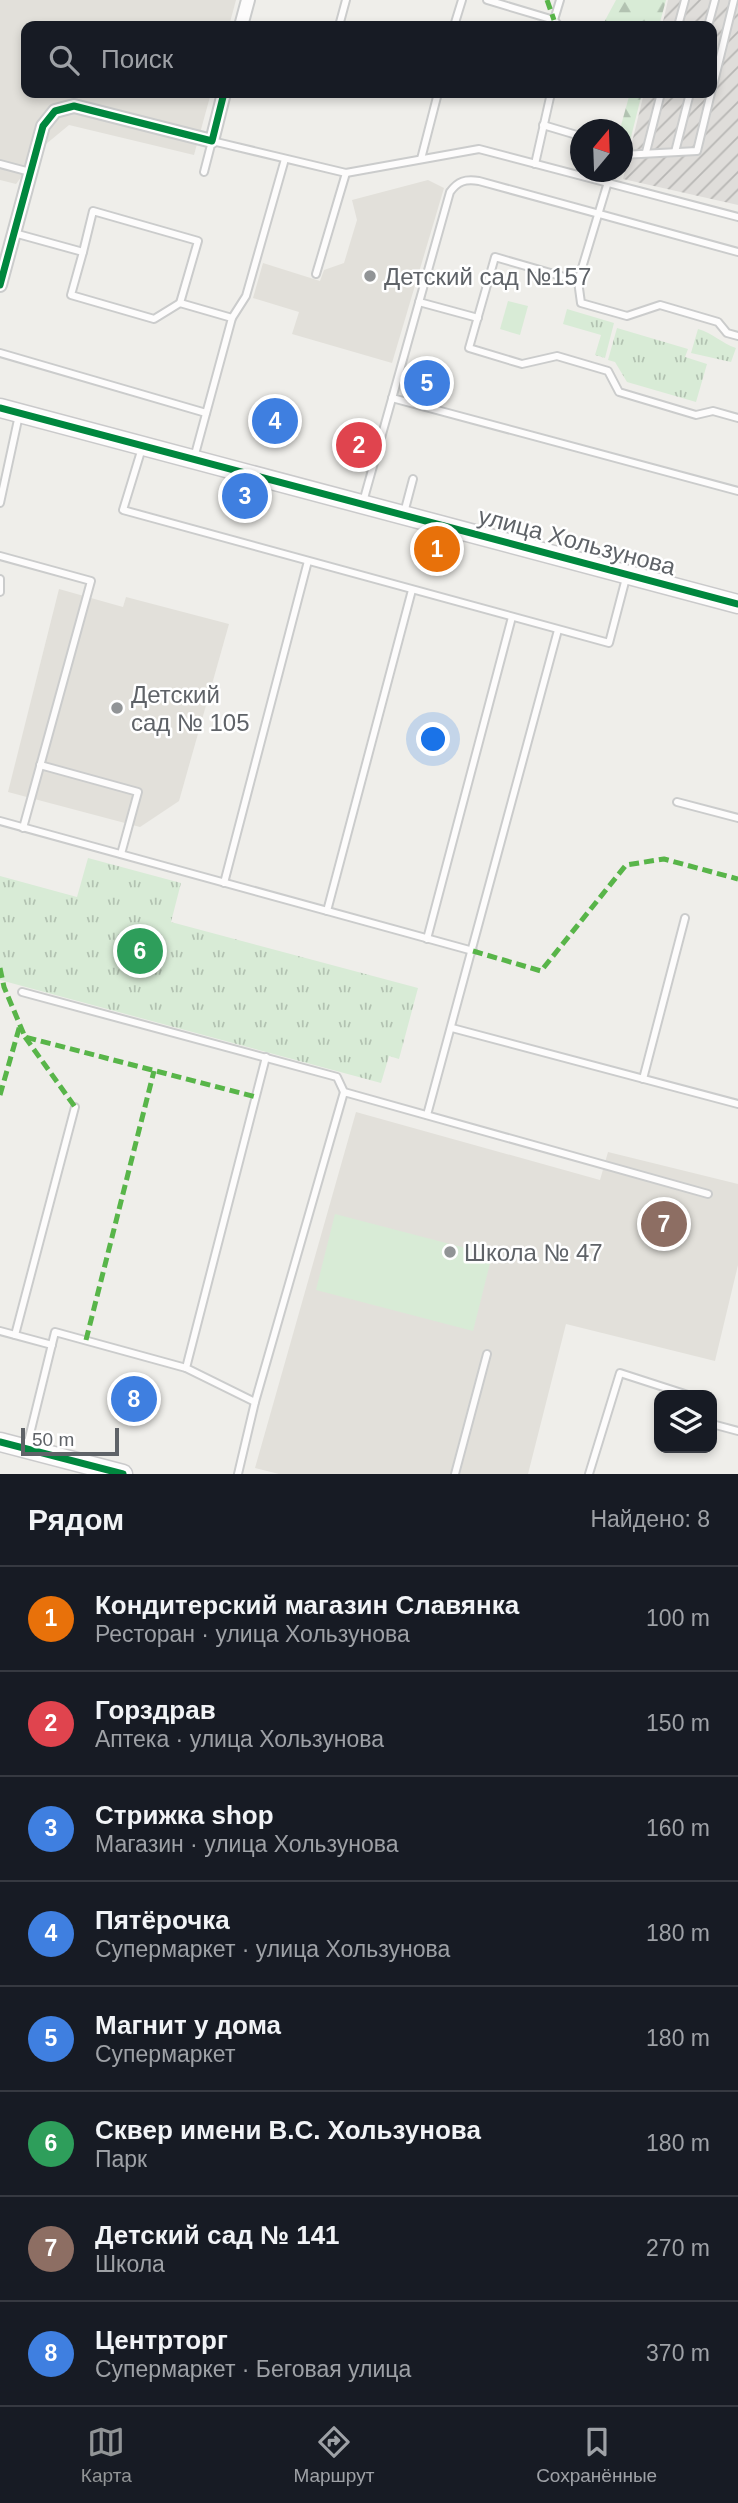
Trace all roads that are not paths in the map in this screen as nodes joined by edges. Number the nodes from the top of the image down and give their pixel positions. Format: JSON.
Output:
{"nodes":[{"id":1,"x":248,"y":0,"type":"edge"},
{"id":2,"x":346,"y":0,"type":"edge"},
{"id":3,"x":462,"y":0,"type":"edge"},
{"id":4,"x":487,"y":0,"type":"edge"},
{"id":5,"x":560,"y":0,"type":"edge"},
{"id":6,"x":684,"y":0,"type":"edge"},
{"id":7,"x":715,"y":0,"type":"edge"},
{"id":8,"x":734,"y":0,"type":"edge"},
{"id":9,"x":554,"y":20,"type":"joint"},
{"id":10,"x":243,"y":21,"type":"edge"},
{"id":11,"x":340,"y":21,"type":"edge"},
{"id":12,"x":456,"y":21,"type":"edge"},
{"id":13,"x":679,"y":21,"type":"edge"},
{"id":14,"x":709,"y":21,"type":"edge"},
{"id":15,"x":717,"y":68,"type":"edge"},
{"id":16,"x":223,"y":98,"type":"edge"},
{"id":17,"x":437,"y":98,"type":"edge"},
{"id":18,"x":550,"y":98,"type":"edge"},
{"id":19,"x":660,"y":98,"type":"edge"},
{"id":20,"x":689,"y":98,"type":"edge"},
{"id":21,"x":710,"y":98,"type":"edge"},
{"id":22,"x":543,"y":125,"type":"junction"},
{"id":23,"x":570,"y":133,"type":"edge"},
{"id":24,"x":212,"y":141,"type":"junction"},
{"id":25,"x":646,"y":152,"type":"junction"},
{"id":26,"x":675,"y":152,"type":"junction"},
{"id":27,"x":633,"y":154,"type":"edge"},
{"id":28,"x":285,"y":159,"type":"junction"},
{"id":29,"x":421,"y":159,"type":"junction"},
{"id":30,"x":0,"y":164,"type":"edge"},
{"id":31,"x":535,"y":164,"type":"junction"},
{"id":32,"x":30,"y":172,"type":"junction"},
{"id":33,"x":204,"y":172,"type":"dead end"},
{"id":34,"x":346,"y":173,"type":"junction"},
{"id":35,"x":607,"y":183,"type":"junction"},
{"id":36,"x":598,"y":213,"type":"junction"},
{"id":37,"x":738,"y":218,"type":"edge"},
{"id":38,"x":14,"y":233,"type":"junction"},
{"id":39,"x":83,"y":252,"type":"junction"},
{"id":40,"x":738,"y":252,"type":"edge"},
{"id":41,"x":316,"y":274,"type":"dead end"},
{"id":42,"x":578,"y":281,"type":"junction"},
{"id":43,"x":0,"y":285,"type":"edge"},
{"id":44,"x":419,"y":302,"type":"junction"},
{"id":45,"x":180,"y":303,"type":"junction"},
{"id":46,"x":232,"y":318,"type":"junction"},
{"id":47,"x":478,"y":318,"type":"junction"},
{"id":48,"x":738,"y":336,"type":"edge"},
{"id":49,"x":0,"y":353,"type":"edge"},
{"id":50,"x":392,"y":398,"type":"junction"},
{"id":51,"x":0,"y":408,"type":"edge"},
{"id":52,"x":20,"y":413,"type":"junction"},
{"id":53,"x":206,"y":413,"type":"junction"},
{"id":54,"x":738,"y":418,"type":"edge"},
{"id":55,"x":143,"y":446,"type":"junction"},
{"id":56,"x":194,"y":460,"type":"junction"},
{"id":57,"x":3,"y":476,"type":"edge"},
{"id":58,"x":413,"y":479,"type":"dead end"},
{"id":59,"x":738,"y":491,"type":"edge"},
{"id":60,"x":0,"y":503,"type":"edge"},
{"id":61,"x":362,"y":504,"type":"junction"},
{"id":62,"x":403,"y":515,"type":"junction"},
{"id":63,"x":0,"y":556,"type":"edge"},
{"id":64,"x":309,"y":561,"type":"junction"},
{"id":65,"x":628,"y":574,"type":"junction"},
{"id":66,"x":0,"y":579,"type":"edge"},
{"id":67,"x":412,"y":590,"type":"junction"},
{"id":68,"x":0,"y":592,"type":"edge"},
{"id":69,"x":738,"y":604,"type":"edge"},
{"id":70,"x":512,"y":617,"type":"junction"},
{"id":71,"x":558,"y":629,"type":"junction"},
{"id":72,"x":40,"y":765,"type":"junction"},
{"id":73,"x":677,"y":802,"type":"dead end"},
{"id":74,"x":738,"y":818,"type":"edge"},
{"id":75,"x":0,"y":821,"type":"edge"},
{"id":76,"x":23,"y":828,"type":"junction"},
{"id":77,"x":121,"y":855,"type":"junction"},
{"id":78,"x":224,"y":883,"type":"junction"},
{"id":79,"x":327,"y":911,"type":"junction"},
{"id":80,"x":685,"y":918,"type":"dead end"},
{"id":81,"x":427,"y":939,"type":"junction"},
{"id":82,"x":474,"y":951,"type":"junction"},
{"id":83,"x":22,"y":992,"type":"dead end"},
{"id":84,"x":452,"y":1028,"type":"junction"},
{"id":85,"x":266,"y":1058,"type":"junction"},
{"id":86,"x":643,"y":1079,"type":"junction"},
{"id":87,"x":344,"y":1092,"type":"junction"},
{"id":88,"x":738,"y":1104,"type":"edge"},
{"id":89,"x":75,"y":1107,"type":"dead end"},
{"id":90,"x":427,"y":1115,"type":"junction"},
{"id":91,"x":708,"y":1194,"type":"dead end"},
{"id":92,"x":0,"y":1331,"type":"edge"},
{"id":93,"x":15,"y":1335,"type":"junction"},
{"id":94,"x":52,"y":1345,"type":"junction"},
{"id":95,"x":487,"y":1354,"type":"dead end"},
{"id":96,"x":186,"y":1368,"type":"junction"},
{"id":97,"x":673,"y":1390,"type":"edge"},
{"id":98,"x":255,"y":1402,"type":"junction"},
{"id":99,"x":717,"y":1425,"type":"edge"},
{"id":100,"x":738,"y":1431,"type":"edge"},
{"id":101,"x":0,"y":1442,"type":"edge"},
{"id":102,"x":26,"y":1448,"type":"junction"},
{"id":103,"x":123,"y":1474,"type":"edge"},
{"id":104,"x":238,"y":1474,"type":"edge"},
{"id":105,"x":455,"y":1474,"type":"edge"},
{"id":106,"x":589,"y":1474,"type":"edge"}],
"edges":[{"from":1,"to":10,"type":"street"},
{"from":2,"to":11,"type":"lane"},
{"from":3,"to":12,"type":"lane"},
{"from":4,"to":9,"type":"lane"},
{"from":5,"to":9,"type":"lane"},
{"from":6,"to":13,"type":"lane"},
{"from":7,"to":14,"type":"lane"},
{"from":8,"to":15,"type":"lane"},
{"from":16,"to":24,"type":"street"},
{"from":17,"to":29,"type":"lane"},
{"from":18,"to":22,"type":"lane"},
{"from":19,"to":25,"type":"lane"},
{"from":20,"to":26,"type":"lane"},
{"from":21,"to":26,"type":"lane"},
{"from":22,"to":23,"type":"lane"},
{"from":22,"to":31,"type":"lane"},
{"from":24,"to":28,"type":"lane"},
{"from":24,"to":32,"type":"street"},
{"from":24,"to":33,"type":"lane"},
{"from":25,"to":26,"type":"lane"},
{"from":25,"to":27,"type":"lane"},
{"from":28,"to":34,"type":"lane"},
{"from":28,"to":46,"type":"lane"},
{"from":29,"to":31,"type":"lane"},
{"from":29,"to":34,"type":"lane"},
{"from":30,"to":32,"type":"lane"},
{"from":31,"to":35,"type":"lane"},
{"from":32,"to":38,"type":"street"},
{"from":34,"to":41,"type":"lane"},
{"from":35,"to":36,"type":"lane"},
{"from":35,"to":37,"type":"lane"},
{"from":36,"to":40,"type":"lane"},
{"from":36,"to":42,"type":"lane"},
{"from":36,"to":44,"type":"lane"},
{"from":38,"to":39,"type":"lane"},
{"from":38,"to":43,"type":"street"},
{"from":39,"to":45,"type":"lane"},
{"from":39,"to":45,"type":"lane"},
{"from":42,"to":47,"type":"lane"},
{"from":42,"to":48,"type":"lane"},
{"from":44,"to":47,"type":"lane"},
{"from":44,"to":50,"type":"lane"},
{"from":45,"to":46,"type":"lane"},
{"from":46,"to":53,"type":"lane"},
{"from":47,"to":54,"type":"lane"},
{"from":49,"to":53,"type":"lane"},
{"from":50,"to":59,"type":"lane"},
{"from":50,"to":61,"type":"lane"},
{"from":51,"to":52,"type":"street","name":"улица Хользунова"},
{"from":52,"to":55,"type":"street","name":"улица Хользунова"},
{"from":52,"to":57,"type":"lane"},
{"from":53,"to":56,"type":"lane"},
{"from":55,"to":56,"type":"street","name":"улица Хользунова"},
{"from":55,"to":64,"type":"lane"},
{"from":56,"to":61,"type":"street","name":"улица Хользунова"},
{"from":57,"to":60,"type":"lane"},
{"from":58,"to":62,"type":"lane"},
{"from":61,"to":62,"type":"street","name":"улица Хользунова"},
{"from":62,"to":65,"type":"street","name":"улица Хользунова"},
{"from":63,"to":72,"type":"lane"},
{"from":64,"to":67,"type":"lane"},
{"from":64,"to":78,"type":"lane"},
{"from":65,"to":69,"type":"street","name":"улица Хользунова"},
{"from":65,"to":71,"type":"lane"},
{"from":66,"to":68,"type":"lane"},
{"from":67,"to":70,"type":"lane"},
{"from":67,"to":79,"type":"lane"},
{"from":70,"to":71,"type":"lane"},
{"from":70,"to":81,"type":"lane"},
{"from":71,"to":82,"type":"lane"},
{"from":72,"to":76,"type":"lane"},
{"from":72,"to":77,"type":"lane"},
{"from":73,"to":74,"type":"lane"},
{"from":75,"to":76,"type":"lane"},
{"from":76,"to":77,"type":"lane"},
{"from":77,"to":78,"type":"lane"},
{"from":78,"to":79,"type":"lane"},
{"from":79,"to":81,"type":"lane"},
{"from":80,"to":86,"type":"lane"},
{"from":81,"to":82,"type":"lane"},
{"from":82,"to":84,"type":"lane"},
{"from":83,"to":85,"type":"lane"},
{"from":84,"to":86,"type":"lane"},
{"from":84,"to":90,"type":"lane"},
{"from":85,"to":87,"type":"lane"},
{"from":85,"to":96,"type":"lane"},
{"from":86,"to":88,"type":"lane"},
{"from":87,"to":90,"type":"lane"},
{"from":87,"to":98,"type":"lane"},
{"from":89,"to":93,"type":"lane"},
{"from":90,"to":91,"type":"lane"},
{"from":92,"to":93,"type":"lane"},
{"from":93,"to":94,"type":"lane"},
{"from":94,"to":96,"type":"lane"},
{"from":94,"to":102,"type":"lane"},
{"from":95,"to":105,"type":"lane"},
{"from":96,"to":98,"type":"lane"},
{"from":97,"to":106,"type":"lane"},
{"from":98,"to":104,"type":"lane"},
{"from":99,"to":100,"type":"lane"},
{"from":101,"to":102,"type":"street"},
{"from":102,"to":103,"type":"street"}]}
